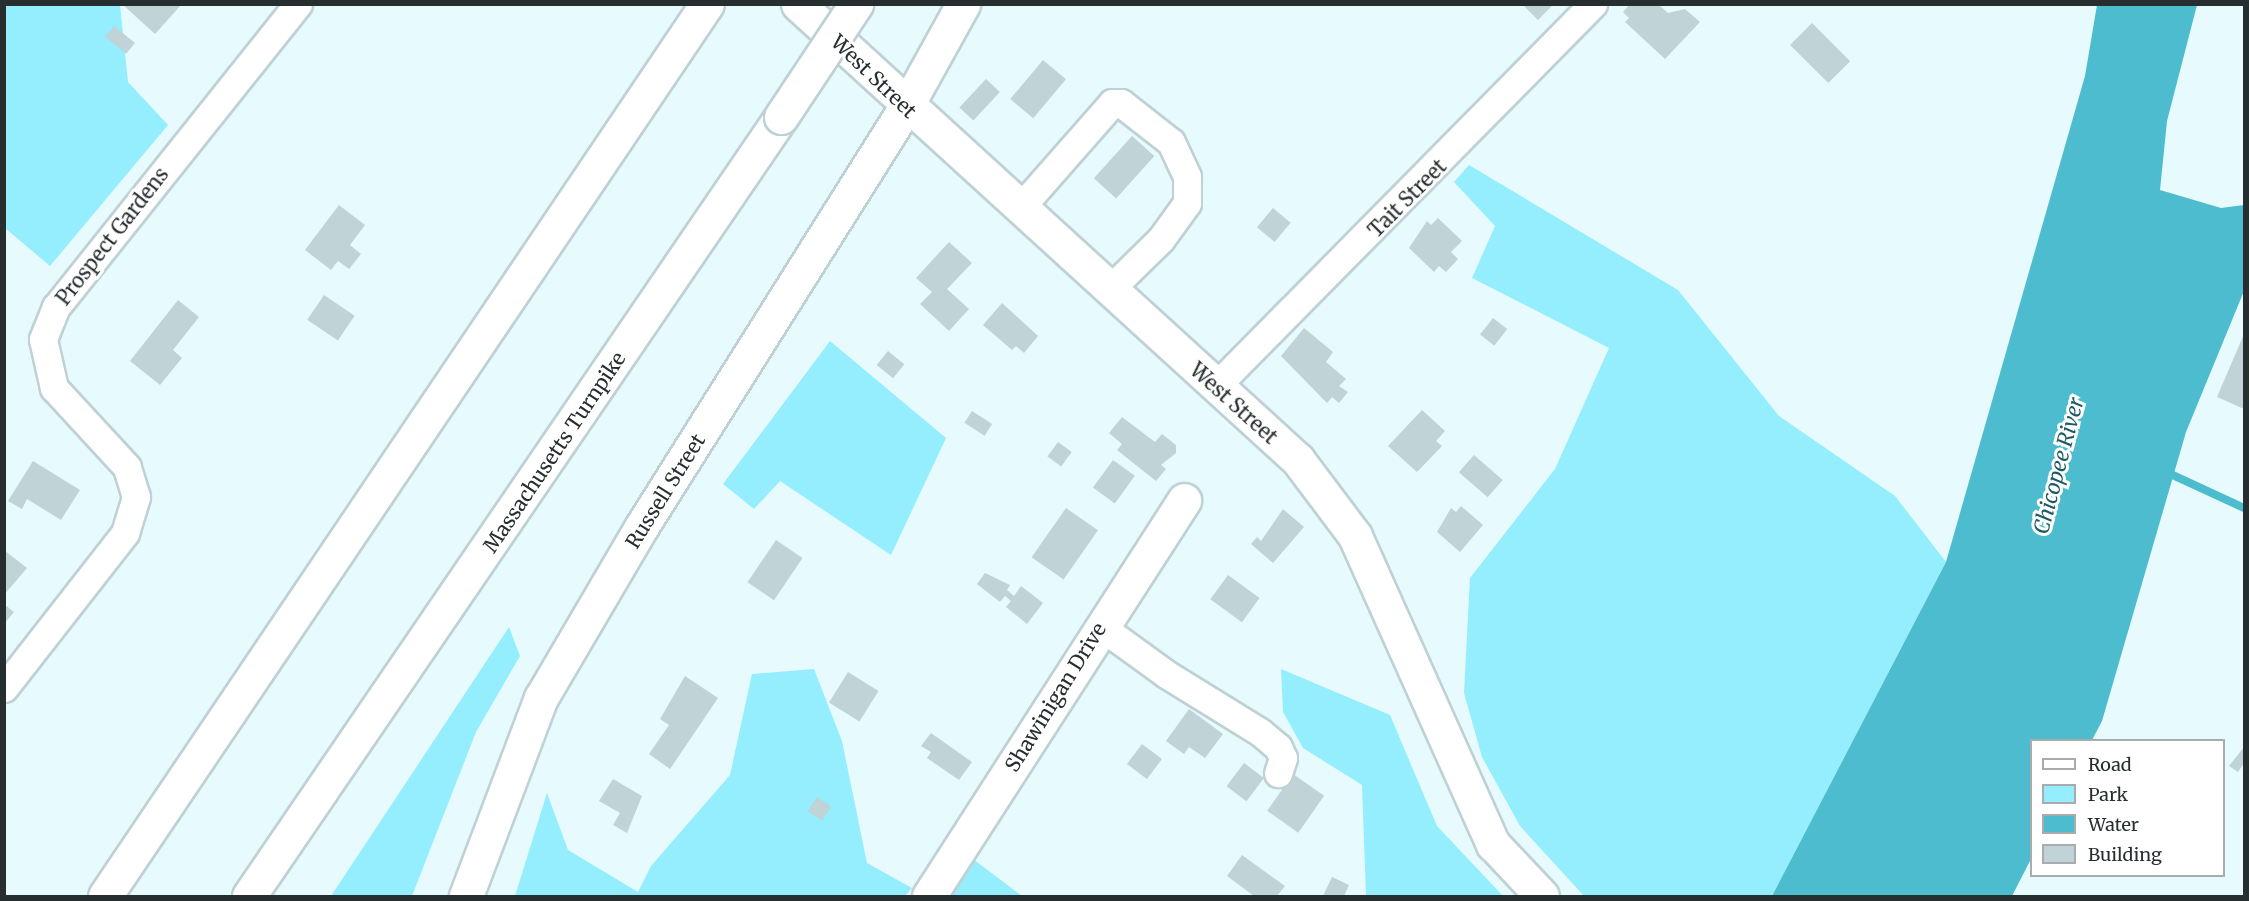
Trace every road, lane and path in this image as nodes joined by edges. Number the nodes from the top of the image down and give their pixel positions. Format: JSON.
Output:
{"nodes":[{"id":1,"x":298,"y":4,"type":"edge"},
{"id":2,"x":707,"y":4,"type":"edge"},
{"id":3,"x":798,"y":4,"type":"edge"},
{"id":4,"x":856,"y":4,"type":"edge"},
{"id":5,"x":963,"y":4,"type":"edge"},
{"id":6,"x":1593,"y":4,"type":"edge"},
{"id":7,"x":906,"y":107,"type":"junction"},
{"id":8,"x":1019,"y":209,"type":"junction"},
{"id":9,"x":1109,"y":290,"type":"junction"},
{"id":10,"x":1216,"y":386,"type":"junction"},
{"id":11,"x":1184,"y":500,"type":"dead end"},
{"id":12,"x":1100,"y":626,"type":"junction"},
{"id":13,"x":4,"y":688,"type":"edge"},
{"id":14,"x":1278,"y":773,"type":"dead end"},
{"id":15,"x":105,"y":897,"type":"edge"},
{"id":16,"x":249,"y":897,"type":"edge"},
{"id":17,"x":466,"y":897,"type":"edge"},
{"id":18,"x":929,"y":897,"type":"edge"},
{"id":19,"x":1542,"y":897,"type":"edge"}],
"edges":[{"from":1,"to":13,"type":"street","name":"Prospect Gardens"},
{"from":2,"to":15,"type":"main road"},
{"from":3,"to":7,"type":"main road","name":"West Street"},
{"from":4,"to":16,"type":"main road","name":"Massachusetts Turnpike","bridge":true},
{"from":5,"to":7,"type":"main road","name":"Russell Street"},
{"from":6,"to":10,"type":"street","name":"Tait Street"},
{"from":7,"to":8,"type":"main road","name":"West Street"},
{"from":7,"to":17,"type":"main road","name":"Russell Street"},
{"from":8,"to":9,"type":"main road","name":"West Street"},
{"from":8,"to":9,"type":"street"},
{"from":9,"to":10,"type":"main road","name":"West Street"},
{"from":10,"to":19,"type":"main road","name":"West Street"},
{"from":11,"to":12,"type":"main road","name":"Shawinigan Drive"},
{"from":12,"to":14,"type":"street"},
{"from":12,"to":18,"type":"main road","name":"Shawinigan Drive"}]}
